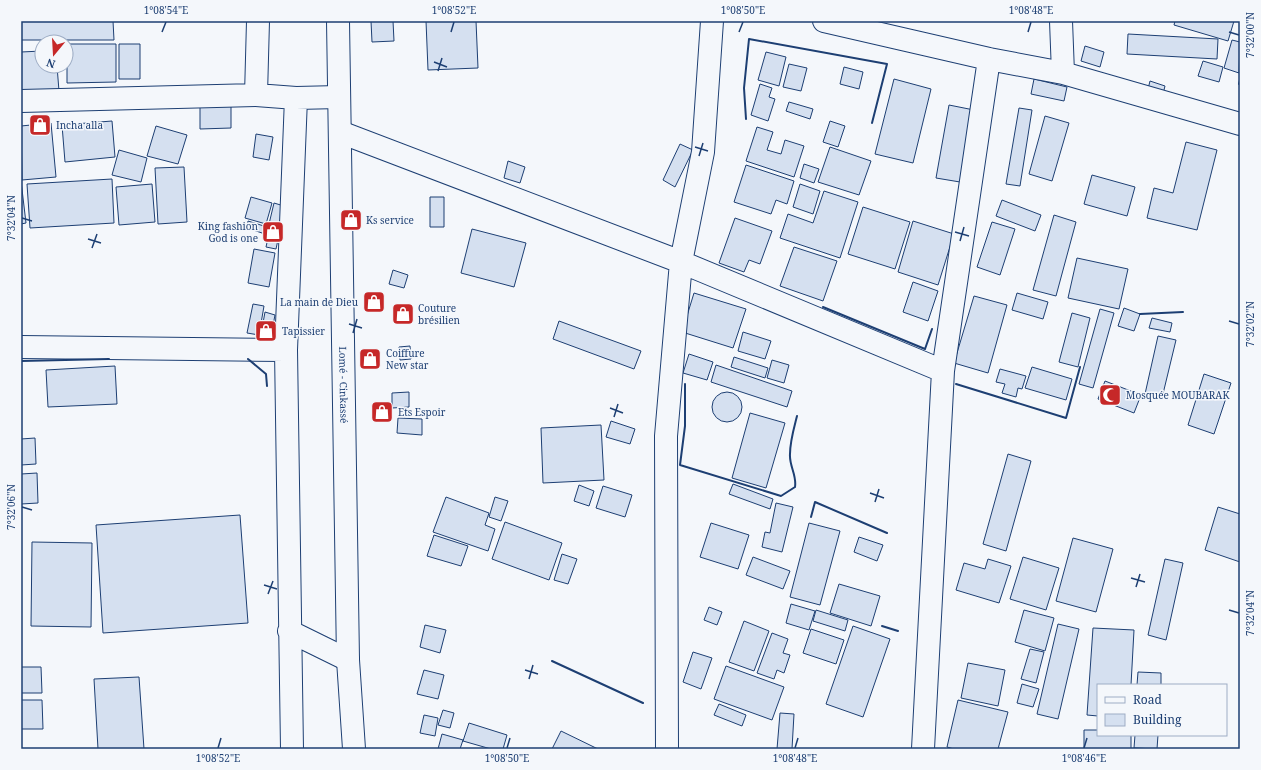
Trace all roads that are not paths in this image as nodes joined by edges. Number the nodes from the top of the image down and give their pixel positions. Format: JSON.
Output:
{"nodes":[{"id":1,"x":258,"y":21,"type":"edge"},
{"id":2,"x":338,"y":21,"type":"edge"},
{"id":3,"x":712,"y":21,"type":"edge"},
{"id":4,"x":824,"y":21,"type":"edge"},
{"id":5,"x":1061,"y":21,"type":"edge"},
{"id":6,"x":988,"y":59,"type":"junction"},
{"id":7,"x":1063,"y":73,"type":"junction"},
{"id":8,"x":256,"y":95,"type":"junction"},
{"id":9,"x":339,"y":97,"type":"junction"},
{"id":10,"x":296,"y":98,"type":"junction"},
{"id":11,"x":21,"y":101,"type":"edge"},
{"id":12,"x":1240,"y":124,"type":"edge"},
{"id":13,"x":340,"y":132,"type":"junction"},
{"id":14,"x":681,"y":262,"type":"junction"},
{"id":15,"x":21,"y":347,"type":"edge"},
{"id":16,"x":286,"y":350,"type":"junction"},
{"id":17,"x":943,"y":371,"type":"junction"},
{"id":18,"x":289,"y":631,"type":"junction"},
{"id":19,"x":348,"y":660,"type":"junction"},
{"id":20,"x":292,"y":749,"type":"edge"},
{"id":21,"x":354,"y":749,"type":"edge"},
{"id":22,"x":667,"y":749,"type":"edge"},
{"id":23,"x":923,"y":749,"type":"edge"}],
"edges":[{"from":1,"to":8,"type":"main road"},
{"from":2,"to":9,"type":"main road","name":"Lomé - Cinkassé"},
{"from":3,"to":14,"type":"main road"},
{"from":4,"to":6,"type":"main road"},
{"from":5,"to":7,"type":"main road"},
{"from":6,"to":7,"type":"main road"},
{"from":6,"to":17,"type":"main road"},
{"from":7,"to":12,"type":"main road"},
{"from":8,"to":10,"type":"main road"},
{"from":8,"to":11,"type":"main road"},
{"from":9,"to":10,"type":"main road"},
{"from":9,"to":13,"type":"main road","name":"Lomé - Cinkassé"},
{"from":10,"to":16,"type":"main road"},
{"from":13,"to":14,"type":"main road"},
{"from":13,"to":19,"type":"main road","name":"Lomé - Cinkassé"},
{"from":14,"to":17,"type":"main road"},
{"from":14,"to":22,"type":"main road"},
{"from":15,"to":16,"type":"main road"},
{"from":16,"to":18,"type":"main road"},
{"from":17,"to":23,"type":"main road"},
{"from":18,"to":19,"type":"main road"},
{"from":18,"to":20,"type":"main road"},
{"from":19,"to":21,"type":"main road","name":"Lomé - Cinkassé"}]}
